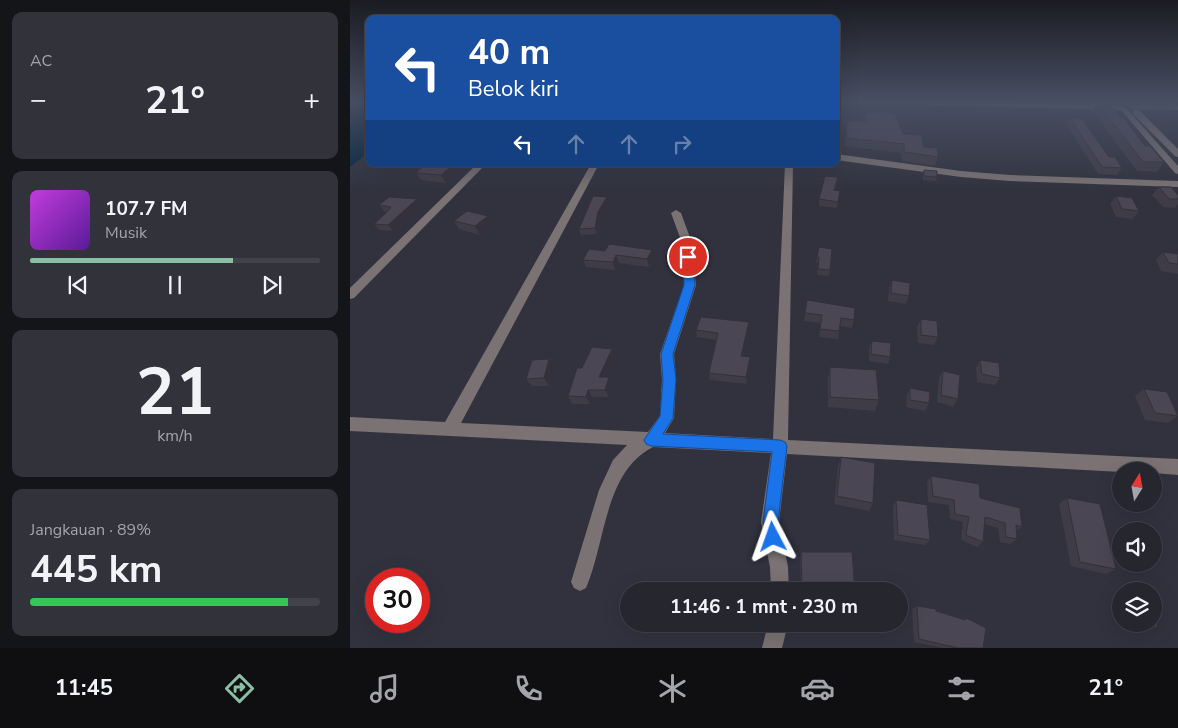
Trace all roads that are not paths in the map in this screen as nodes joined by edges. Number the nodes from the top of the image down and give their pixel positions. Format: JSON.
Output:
{"nodes":[{"id":1,"x":1141,"y":131,"type":"edge"},
{"id":2,"x":1156,"y":131,"type":"edge"},
{"id":3,"x":1178,"y":154,"type":"edge"},
{"id":4,"x":840,"y":158,"type":"edge"},
{"id":5,"x":479,"y":167,"type":"edge"},
{"id":6,"x":593,"y":167,"type":"edge"},
{"id":7,"x":789,"y":167,"type":"edge"},
{"id":8,"x":1178,"y":171,"type":"edge"},
{"id":9,"x":1178,"y":184,"type":"edge"},
{"id":10,"x":676,"y":213,"type":"dead end"},
{"id":11,"x":350,"y":295,"type":"edge"},
{"id":12,"x":350,"y":424,"type":"edge"},
{"id":13,"x":449,"y":430,"type":"junction"},
{"id":14,"x":651,"y":440,"type":"junction"},
{"id":15,"x":780,"y":446,"type":"junction"},
{"id":16,"x":1178,"y":468,"type":"edge"},
{"id":17,"x":580,"y":582,"type":"dead end"},
{"id":18,"x":780,"y":582,"type":"edge"},
{"id":19,"x":776,"y":632,"type":"edge"},
{"id":20,"x":772,"y":648,"type":"edge"}],
"edges":[{"from":1,"to":8,"type":"street"},
{"from":2,"to":3,"type":"street"},
{"from":4,"to":9,"type":"street"},
{"from":5,"to":11,"type":"street"},
{"from":6,"to":13,"type":"street"},
{"from":7,"to":15,"type":"street"},
{"from":10,"to":14,"type":"street"},
{"from":12,"to":13,"type":"street"},
{"from":13,"to":14,"type":"street"},
{"from":14,"to":15,"type":"street"},
{"from":14,"to":17,"type":"street"},
{"from":15,"to":16,"type":"street"},
{"from":15,"to":18,"type":"street"},
{"from":19,"to":20,"type":"street"}]}
